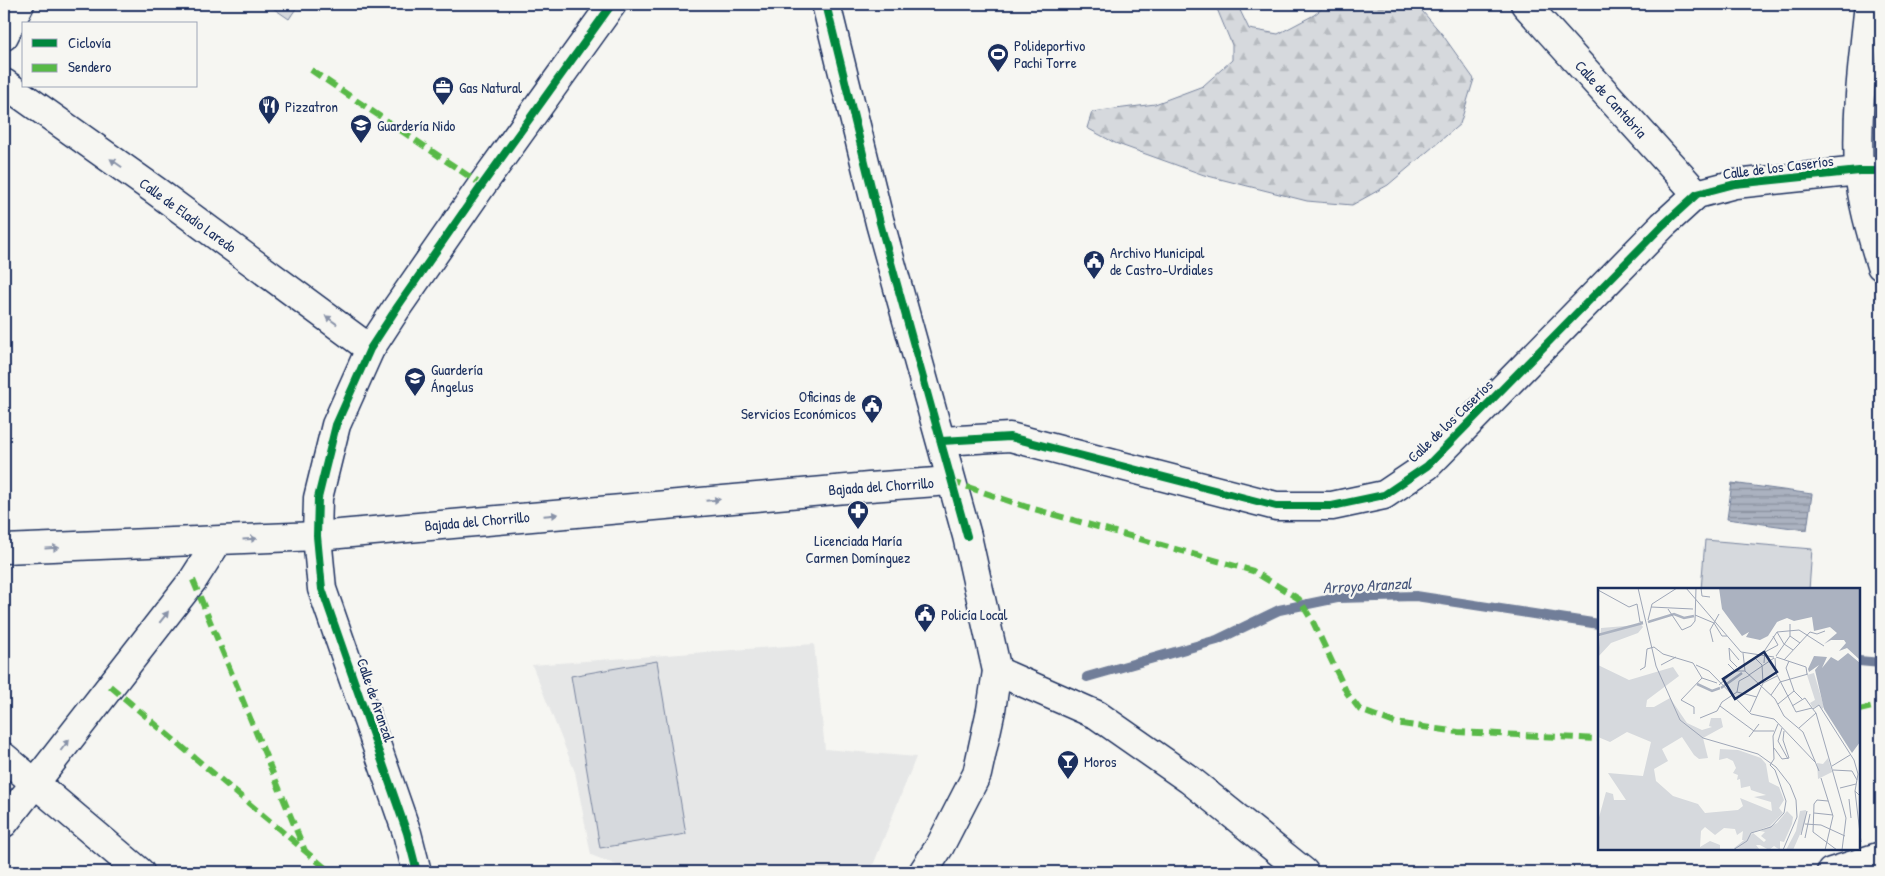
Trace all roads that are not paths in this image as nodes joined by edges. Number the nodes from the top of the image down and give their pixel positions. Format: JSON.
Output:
{"nodes":[{"id":1,"x":20,"y":4,"type":"edge"},
{"id":2,"x":612,"y":4,"type":"edge"},
{"id":3,"x":826,"y":4,"type":"edge"},
{"id":4,"x":1525,"y":4,"type":"edge"},
{"id":5,"x":1868,"y":4,"type":"edge"},
{"id":6,"x":4,"y":36,"type":"edge"},
{"id":7,"x":4,"y":83,"type":"edge"},
{"id":8,"x":1870,"y":171,"type":"edge"},
{"id":9,"x":1697,"y":194,"type":"junction"},
{"id":10,"x":1881,"y":266,"type":"edge"},
{"id":11,"x":370,"y":349,"type":"junction"},
{"id":12,"x":942,"y":441,"type":"junction"},
{"id":13,"x":950,"y":481,"type":"junction"},
{"id":14,"x":317,"y":536,"type":"junction"},
{"id":15,"x":218,"y":541,"type":"junction"},
{"id":16,"x":4,"y":549,"type":"edge"},
{"id":17,"x":996,"y":671,"type":"junction"},
{"id":18,"x":4,"y":757,"type":"edge"},
{"id":19,"x":36,"y":784,"type":"junction"},
{"id":20,"x":4,"y":823,"type":"edge"},
{"id":21,"x":1881,"y":856,"type":"edge"},
{"id":22,"x":140,"y":872,"type":"edge"},
{"id":23,"x":417,"y":872,"type":"edge"},
{"id":24,"x":923,"y":872,"type":"edge"},
{"id":25,"x":1304,"y":872,"type":"edge"},
{"id":26,"x":1831,"y":872,"type":"edge"}],
"edges":[{"from":1,"to":6,"type":"main road"},
{"from":2,"to":11,"type":"main road","name":"Calle de Aranzal"},
{"from":3,"to":12,"type":"main road"},
{"from":4,"to":9,"type":"main road","name":"Calle de Cantabria"},
{"from":5,"to":8,"type":"main road"},
{"from":11,"to":7,"type":"main road","name":"Calle de Eladio Laredo","one_way":true},
{"from":8,"to":9,"type":"main road","name":"Calle de los Caseríos"},
{"from":8,"to":10,"type":"main road"},
{"from":9,"to":12,"type":"main road","name":"Calle de los Caseríos"},
{"from":11,"to":14,"type":"main road","name":"Calle de Aranzal"},
{"from":12,"to":13,"type":"main road"},
{"from":14,"to":13,"type":"main road","name":"Bajada del Chorrillo","one_way":true},
{"from":13,"to":17,"type":"main road"},
{"from":15,"to":14,"type":"main road","name":"Bajada del Chorrillo","one_way":true},
{"from":14,"to":23,"type":"main road","name":"Calle de Aranzal"},
{"from":16,"to":15,"type":"main road","name":"Bajada del Chorrillo","one_way":true},
{"from":19,"to":15,"type":"main road","one_way":true},
{"from":17,"to":24,"type":"main road"},
{"from":17,"to":25,"type":"main road"},
{"from":18,"to":19,"type":"main road"},
{"from":19,"to":20,"type":"main road"},
{"from":19,"to":22,"type":"main road"},
{"from":21,"to":26,"type":"main road"}]}
